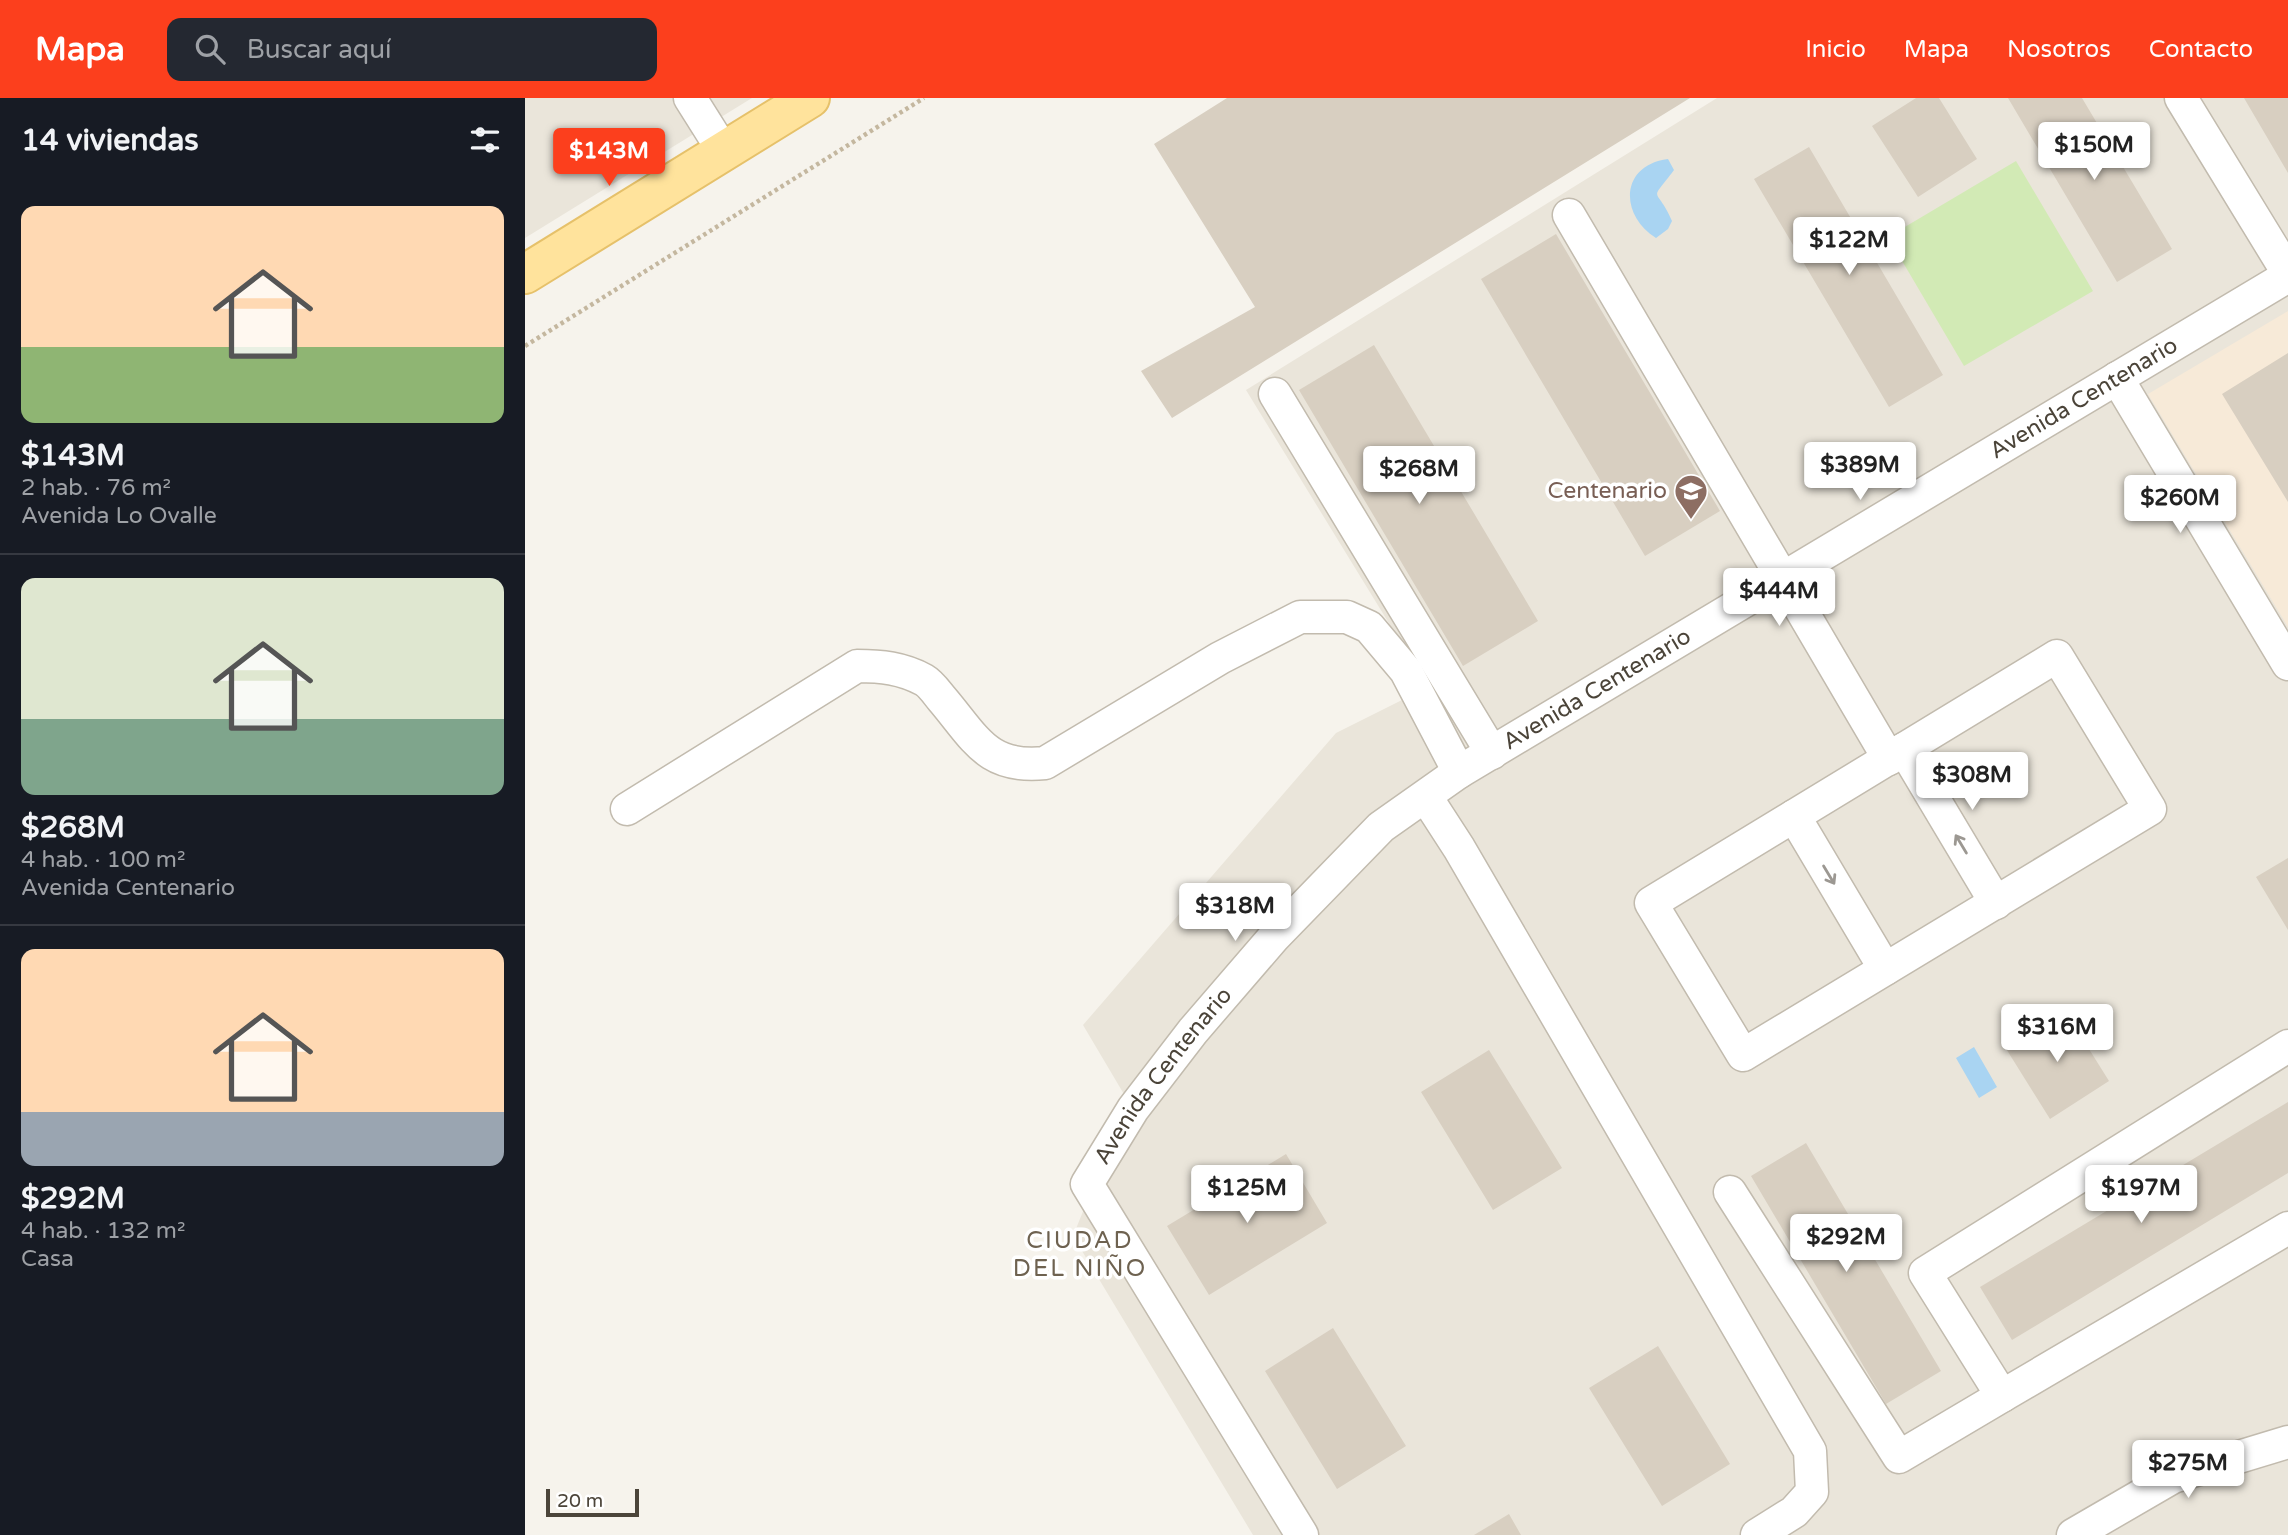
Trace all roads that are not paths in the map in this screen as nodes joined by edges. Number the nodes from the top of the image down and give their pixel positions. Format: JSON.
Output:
{"nodes":[{"id":1,"x":690,"y":98,"type":"edge"},
{"id":2,"x":810,"y":98,"type":"edge"},
{"id":3,"x":2181,"y":98,"type":"edge"},
{"id":4,"x":724,"y":152,"type":"junction"},
{"id":5,"x":1569,"y":215,"type":"dead end"},
{"id":6,"x":525,"y":274,"type":"edge"},
{"id":7,"x":2288,"y":275,"type":"edge"},
{"id":8,"x":2117,"y":378,"type":"junction"},
{"id":9,"x":1275,"y":394,"type":"dead end"},
{"id":10,"x":1781,"y":580,"type":"junction"},
{"id":11,"x":2288,"y":664,"type":"edge"},
{"id":12,"x":1492,"y":752,"type":"junction"},
{"id":13,"x":1896,"y":754,"type":"junction"},
{"id":14,"x":1459,"y":772,"type":"junction"},
{"id":15,"x":1426,"y":797,"type":"junction"},
{"id":16,"x":628,"y":808,"type":"dead end"},
{"id":17,"x":1794,"y":816,"type":"junction"},
{"id":18,"x":1996,"y":902,"type":"junction"},
{"id":19,"x":1885,"y":970,"type":"junction"},
{"id":20,"x":2288,"y":1046,"type":"edge"},
{"id":21,"x":1730,"y":1192,"type":"dead end"},
{"id":22,"x":2288,"y":1228,"type":"edge"},
{"id":23,"x":2002,"y":1396,"type":"junction"},
{"id":24,"x":2288,"y":1442,"type":"edge"},
{"id":25,"x":1302,"y":1535,"type":"edge"},
{"id":26,"x":1758,"y":1535,"type":"edge"},
{"id":27,"x":2073,"y":1535,"type":"edge"}],
"edges":[{"from":1,"to":4,"type":"street"},
{"from":2,"to":4,"type":"main road"},
{"from":3,"to":7,"type":"street"},
{"from":4,"to":6,"type":"main road"},
{"from":5,"to":10,"type":"street"},
{"from":7,"to":8,"type":"street","name":"Avenida Centenario"},
{"from":8,"to":10,"type":"street","name":"Avenida Centenario"},
{"from":8,"to":11,"type":"street"},
{"from":9,"to":12,"type":"street"},
{"from":10,"to":12,"type":"street","name":"Avenida Centenario"},
{"from":10,"to":13,"type":"street"},
{"from":12,"to":14,"type":"street","name":"Avenida Centenario"},
{"from":13,"to":17,"type":"street"},
{"from":18,"to":13,"type":"street","one_way":true},
{"from":13,"to":18,"type":"street"},
{"from":14,"to":15,"type":"street","name":"Avenida Centenario"},
{"from":14,"to":16,"type":"street"},
{"from":15,"to":25,"type":"street","name":"Avenida Centenario"},
{"from":15,"to":26,"type":"street"},
{"from":17,"to":19,"type":"street","one_way":true},
{"from":17,"to":19,"type":"street"},
{"from":18,"to":19,"type":"street"},
{"from":20,"to":23,"type":"street"},
{"from":21,"to":23,"type":"street"},
{"from":22,"to":23,"type":"street"},
{"from":24,"to":27,"type":"street"}]}
